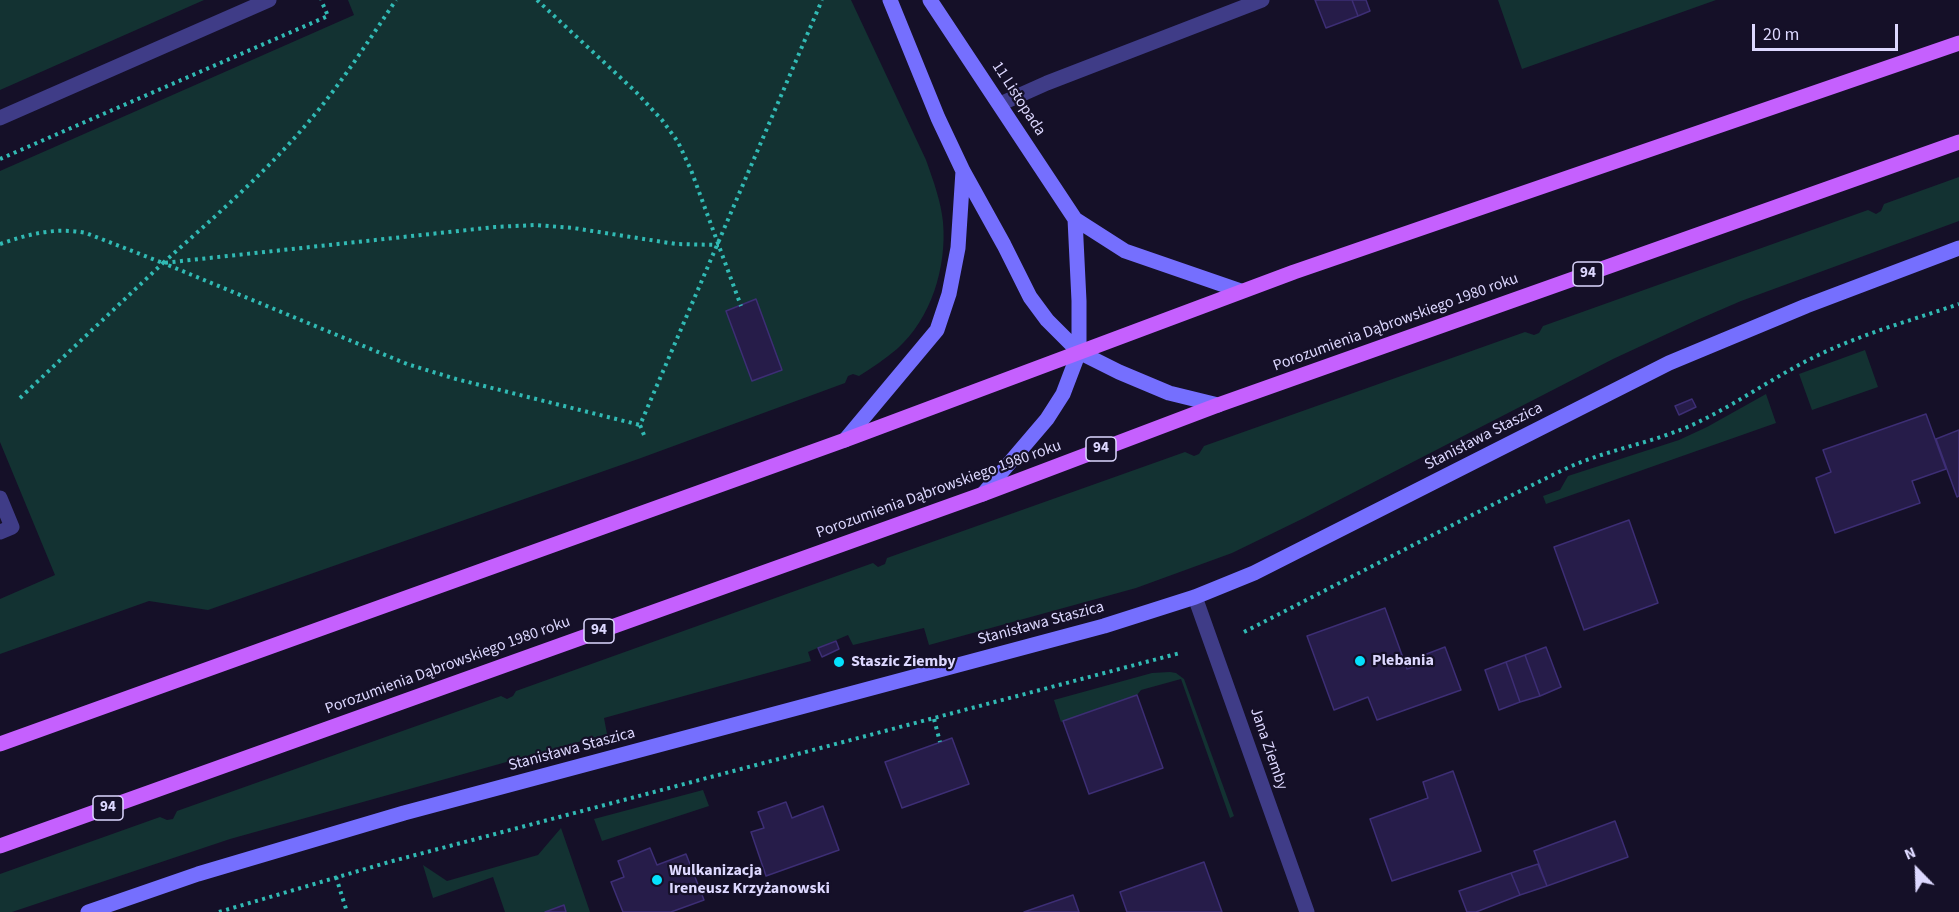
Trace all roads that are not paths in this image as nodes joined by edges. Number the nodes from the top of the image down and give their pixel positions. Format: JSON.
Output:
{"nodes":[{"id":1,"x":269,"y":0,"type":"edge"},
{"id":2,"x":890,"y":0,"type":"edge"},
{"id":3,"x":930,"y":0,"type":"edge"},
{"id":4,"x":1262,"y":0,"type":"edge"},
{"id":5,"x":1959,"y":43,"type":"edge"},
{"id":6,"x":1000,"y":104,"type":"junction"},
{"id":7,"x":0,"y":118,"type":"edge"},
{"id":8,"x":1959,"y":142,"type":"edge"},
{"id":9,"x":963,"y":171,"type":"junction"},
{"id":10,"x":1076,"y":219,"type":"junction"},
{"id":11,"x":1959,"y":248,"type":"edge"},
{"id":12,"x":1241,"y":291,"type":"junction"},
{"id":13,"x":1078,"y":352,"type":"junction"},
{"id":14,"x":1218,"y":405,"type":"junction"},
{"id":15,"x":845,"y":440,"type":"junction"},
{"id":16,"x":983,"y":494,"type":"junction"},
{"id":17,"x":0,"y":498,"type":"edge"},
{"id":18,"x":0,"y":532,"type":"edge"},
{"id":19,"x":1195,"y":597,"type":"junction"},
{"id":20,"x":0,"y":744,"type":"edge"},
{"id":21,"x":0,"y":846,"type":"edge"},
{"id":22,"x":88,"y":912,"type":"edge"},
{"id":23,"x":1307,"y":912,"type":"edge"}],
"edges":[{"from":1,"to":7,"type":"street"},
{"from":2,"to":9,"type":"street"},
{"from":3,"to":6,"type":"street","name":"11 Listopada"},
{"from":4,"to":6,"type":"street"},
{"from":5,"to":12,"type":"main road"},
{"from":6,"to":10,"type":"street","name":"11 Listopada"},
{"from":8,"to":14,"type":"main road","name":"Porozumienia Dąbrowskiego 1980 roku","number":"94"},
{"from":9,"to":13,"type":"street"},
{"from":9,"to":15,"type":"street"},
{"from":10,"to":12,"type":"street"},
{"from":10,"to":13,"type":"street"},
{"from":11,"to":19,"type":"street","name":"Stanisława Staszica"},
{"from":12,"to":13,"type":"main road"},
{"from":13,"to":14,"type":"street"},
{"from":13,"to":15,"type":"main road"},
{"from":13,"to":16,"type":"street"},
{"from":14,"to":16,"type":"main road","name":"Porozumienia Dąbrowskiego 1980 roku","number":"94"},
{"from":15,"to":20,"type":"main road"},
{"from":16,"to":21,"type":"main road","name":"Porozumienia Dąbrowskiego 1980 roku","number":"94"},
{"from":17,"to":18,"type":"street"},
{"from":19,"to":22,"type":"street","name":"Stanisława Staszica"},
{"from":19,"to":23,"type":"street","name":"Jana Ziemby"}]}
